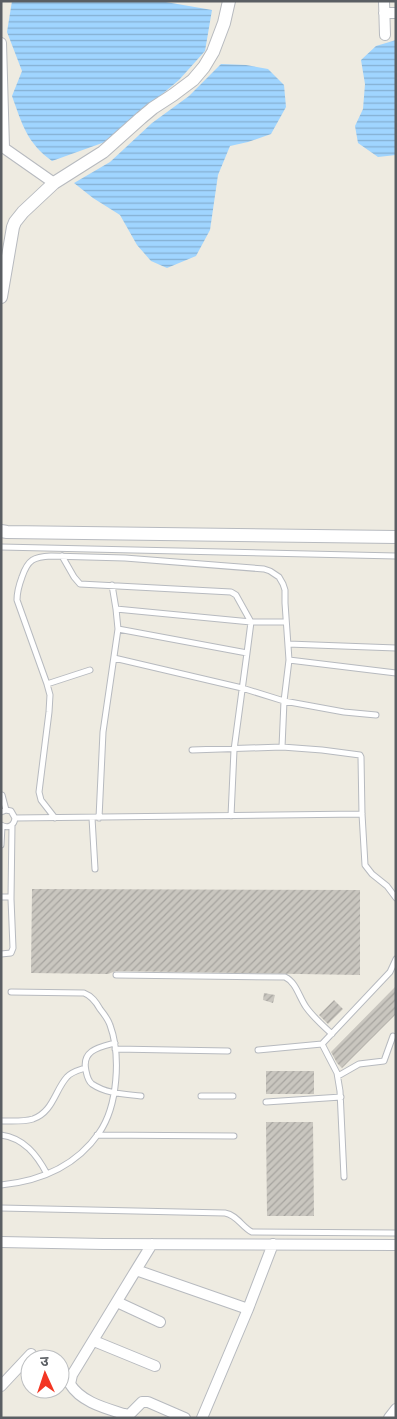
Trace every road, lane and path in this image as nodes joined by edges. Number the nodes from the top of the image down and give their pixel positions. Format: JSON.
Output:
{"nodes":[{"id":1,"x":229,"y":1,"type":"edge"},
{"id":2,"x":384,"y":1,"type":"edge"},
{"id":3,"x":396,"y":12,"type":"edge"},
{"id":4,"x":384,"y":13,"type":"junction"},
{"id":5,"x":385,"y":35,"type":"dead end"},
{"id":6,"x":1,"y":43,"type":"edge"},
{"id":7,"x":3,"y":148,"type":"edge"},
{"id":8,"x":57,"y":180,"type":"junction"},
{"id":9,"x":1,"y":296,"type":"edge"},
{"id":10,"x":1,"y":531,"type":"edge"},
{"id":11,"x":396,"y":537,"type":"edge"},
{"id":12,"x":1,"y":547,"type":"edge"},
{"id":13,"x":62,"y":556,"type":"junction"},
{"id":14,"x":396,"y":556,"type":"edge"},
{"id":15,"x":112,"y":585,"type":"junction"},
{"id":16,"x":116,"y":608,"type":"junction"},
{"id":17,"x":250,"y":622,"type":"junction"},
{"id":18,"x":286,"y":622,"type":"junction"},
{"id":19,"x":118,"y":629,"type":"junction"},
{"id":20,"x":288,"y":644,"type":"junction"},
{"id":21,"x":396,"y":648,"type":"edge"},
{"id":22,"x":248,"y":653,"type":"junction"},
{"id":23,"x":114,"y":658,"type":"junction"},
{"id":24,"x":289,"y":660,"type":"junction"},
{"id":25,"x":90,"y":670,"type":"dead end"},
{"id":26,"x":396,"y":673,"type":"edge"},
{"id":27,"x":48,"y":684,"type":"junction"},
{"id":28,"x":242,"y":688,"type":"junction"},
{"id":29,"x":284,"y":701,"type":"junction"},
{"id":30,"x":376,"y":715,"type":"dead end"},
{"id":31,"x":282,"y":748,"type":"junction"},
{"id":32,"x":192,"y":750,"type":"dead end"},
{"id":33,"x":234,"y":750,"type":"junction"},
{"id":34,"x":2,"y":795,"type":"edge"},
{"id":35,"x":3,"y":811,"type":"edge"},
{"id":36,"x":362,"y":814,"type":"junction"},
{"id":37,"x":231,"y":816,"type":"junction"},
{"id":38,"x":15,"y":818,"type":"junction"},
{"id":39,"x":55,"y":818,"type":"junction"},
{"id":40,"x":92,"y":818,"type":"junction"},
{"id":41,"x":99,"y":818,"type":"junction"},
{"id":42,"x":2,"y":825,"type":"edge"},
{"id":43,"x":12,"y":825,"type":"junction"},
{"id":44,"x":1,"y":845,"type":"edge"},
{"id":45,"x":95,"y":869,"type":"dead end"},
{"id":46,"x":1,"y":897,"type":"edge"},
{"id":47,"x":11,"y":897,"type":"junction"},
{"id":48,"x":396,"y":898,"type":"edge"},
{"id":49,"x":1,"y":954,"type":"edge"},
{"id":50,"x":396,"y":959,"type":"edge"},
{"id":51,"x":116,"y":975,"type":"dead end"},
{"id":52,"x":11,"y":992,"type":"dead end"},
{"id":53,"x":332,"y":1034,"type":"junction"},
{"id":54,"x":393,"y":1036,"type":"dead end"},
{"id":55,"x":115,"y":1043,"type":"junction"},
{"id":56,"x":322,"y":1044,"type":"junction"},
{"id":57,"x":115,"y":1049,"type":"junction"},
{"id":58,"x":258,"y":1050,"type":"dead end"},
{"id":59,"x":228,"y":1052,"type":"dead end"},
{"id":60,"x":85,"y":1068,"type":"junction"},
{"id":61,"x":338,"y":1076,"type":"junction"},
{"id":62,"x":114,"y":1094,"type":"junction"},
{"id":63,"x":141,"y":1096,"type":"dead end"},
{"id":64,"x":201,"y":1096,"type":"dead end"},
{"id":65,"x":233,"y":1096,"type":"dead end"},
{"id":66,"x":340,"y":1097,"type":"junction"},
{"id":67,"x":266,"y":1102,"type":"dead end"},
{"id":68,"x":1,"y":1121,"type":"edge"},
{"id":69,"x":1,"y":1135,"type":"edge"},
{"id":70,"x":97,"y":1135,"type":"junction"},
{"id":71,"x":234,"y":1136,"type":"dead end"},
{"id":72,"x":47,"y":1174,"type":"junction"},
{"id":73,"x":344,"y":1178,"type":"dead end"},
{"id":74,"x":1,"y":1185,"type":"edge"},
{"id":75,"x":1,"y":1208,"type":"edge"},
{"id":76,"x":396,"y":1233,"type":"edge"},
{"id":77,"x":1,"y":1242,"type":"edge"},
{"id":78,"x":152,"y":1244,"type":"junction"},
{"id":79,"x":273,"y":1244,"type":"junction"},
{"id":80,"x":396,"y":1245,"type":"edge"},
{"id":81,"x":136,"y":1270,"type":"junction"},
{"id":82,"x":117,"y":1302,"type":"junction"},
{"id":83,"x":248,"y":1309,"type":"junction"},
{"id":84,"x":160,"y":1322,"type":"dead end"},
{"id":85,"x":94,"y":1341,"type":"junction"},
{"id":86,"x":20,"y":1366,"type":"edge"},
{"id":87,"x":155,"y":1366,"type":"dead end"},
{"id":88,"x":1,"y":1386,"type":"edge"},
{"id":89,"x":396,"y":1408,"type":"edge"},
{"id":90,"x":185,"y":1418,"type":"edge"},
{"id":91,"x":202,"y":1418,"type":"edge"},
{"id":92,"x":389,"y":1418,"type":"edge"}],
"edges":[{"from":1,"to":8,"type":"street"},
{"from":2,"to":4,"type":"street"},
{"from":3,"to":4,"type":"street"},
{"from":4,"to":5,"type":"street"},
{"from":6,"to":7,"type":"street"},
{"from":7,"to":8,"type":"street"},
{"from":8,"to":9,"type":"street"},
{"from":10,"to":11,"type":"street"},
{"from":12,"to":14,"type":"lane"},
{"from":13,"to":15,"type":"lane"},
{"from":13,"to":18,"type":"lane"},
{"from":13,"to":27,"type":"lane"},
{"from":15,"to":16,"type":"lane"},
{"from":15,"to":17,"type":"lane"},
{"from":16,"to":17,"type":"lane"},
{"from":16,"to":19,"type":"lane"},
{"from":17,"to":18,"type":"lane"},
{"from":17,"to":22,"type":"lane"},
{"from":18,"to":20,"type":"lane"},
{"from":19,"to":22,"type":"lane"},
{"from":19,"to":23,"type":"lane"},
{"from":20,"to":21,"type":"lane"},
{"from":20,"to":24,"type":"lane"},
{"from":22,"to":28,"type":"lane"},
{"from":23,"to":28,"type":"lane"},
{"from":23,"to":41,"type":"lane"},
{"from":24,"to":26,"type":"lane"},
{"from":24,"to":29,"type":"lane"},
{"from":25,"to":27,"type":"lane"},
{"from":27,"to":39,"type":"lane"},
{"from":28,"to":29,"type":"lane"},
{"from":28,"to":33,"type":"lane"},
{"from":29,"to":30,"type":"lane"},
{"from":29,"to":31,"type":"lane"},
{"from":31,"to":33,"type":"lane"},
{"from":31,"to":36,"type":"lane"},
{"from":32,"to":33,"type":"lane"},
{"from":33,"to":37,"type":"lane"},
{"from":34,"to":35,"type":"lane"},
{"from":35,"to":38,"type":"lane"},
{"from":36,"to":37,"type":"lane"},
{"from":36,"to":48,"type":"lane"},
{"from":37,"to":41,"type":"lane"},
{"from":38,"to":39,"type":"lane"},
{"from":38,"to":43,"type":"lane"},
{"from":39,"to":40,"type":"lane"},
{"from":40,"to":41,"type":"lane"},
{"from":40,"to":45,"type":"lane"},
{"from":42,"to":43,"type":"lane"},
{"from":42,"to":44,"type":"lane"},
{"from":43,"to":47,"type":"lane"},
{"from":46,"to":47,"type":"lane"},
{"from":47,"to":49,"type":"lane"},
{"from":50,"to":53,"type":"lane"},
{"from":51,"to":53,"type":"lane"},
{"from":52,"to":55,"type":"lane"},
{"from":53,"to":56,"type":"lane"},
{"from":54,"to":61,"type":"lane"},
{"from":55,"to":57,"type":"lane"},
{"from":55,"to":60,"type":"lane"},
{"from":56,"to":58,"type":"lane"},
{"from":56,"to":61,"type":"lane"},
{"from":57,"to":59,"type":"lane"},
{"from":57,"to":62,"type":"lane"},
{"from":60,"to":62,"type":"lane"},
{"from":60,"to":68,"type":"lane"},
{"from":61,"to":66,"type":"lane"},
{"from":62,"to":63,"type":"lane"},
{"from":62,"to":70,"type":"lane"},
{"from":64,"to":65,"type":"lane"},
{"from":66,"to":67,"type":"lane"},
{"from":66,"to":73,"type":"lane"},
{"from":69,"to":72,"type":"lane"},
{"from":70,"to":71,"type":"lane"},
{"from":70,"to":72,"type":"lane"},
{"from":72,"to":74,"type":"lane"},
{"from":75,"to":76,"type":"lane"},
{"from":77,"to":78,"type":"street"},
{"from":78,"to":79,"type":"street"},
{"from":78,"to":81,"type":"street"},
{"from":79,"to":80,"type":"street"},
{"from":79,"to":83,"type":"street"},
{"from":81,"to":82,"type":"street"},
{"from":81,"to":83,"type":"street"},
{"from":82,"to":84,"type":"street"},
{"from":82,"to":85,"type":"street"},
{"from":83,"to":91,"type":"street"},
{"from":85,"to":87,"type":"street"},
{"from":85,"to":90,"type":"street"},
{"from":86,"to":88,"type":"street"},
{"from":89,"to":92,"type":"street"}]}
